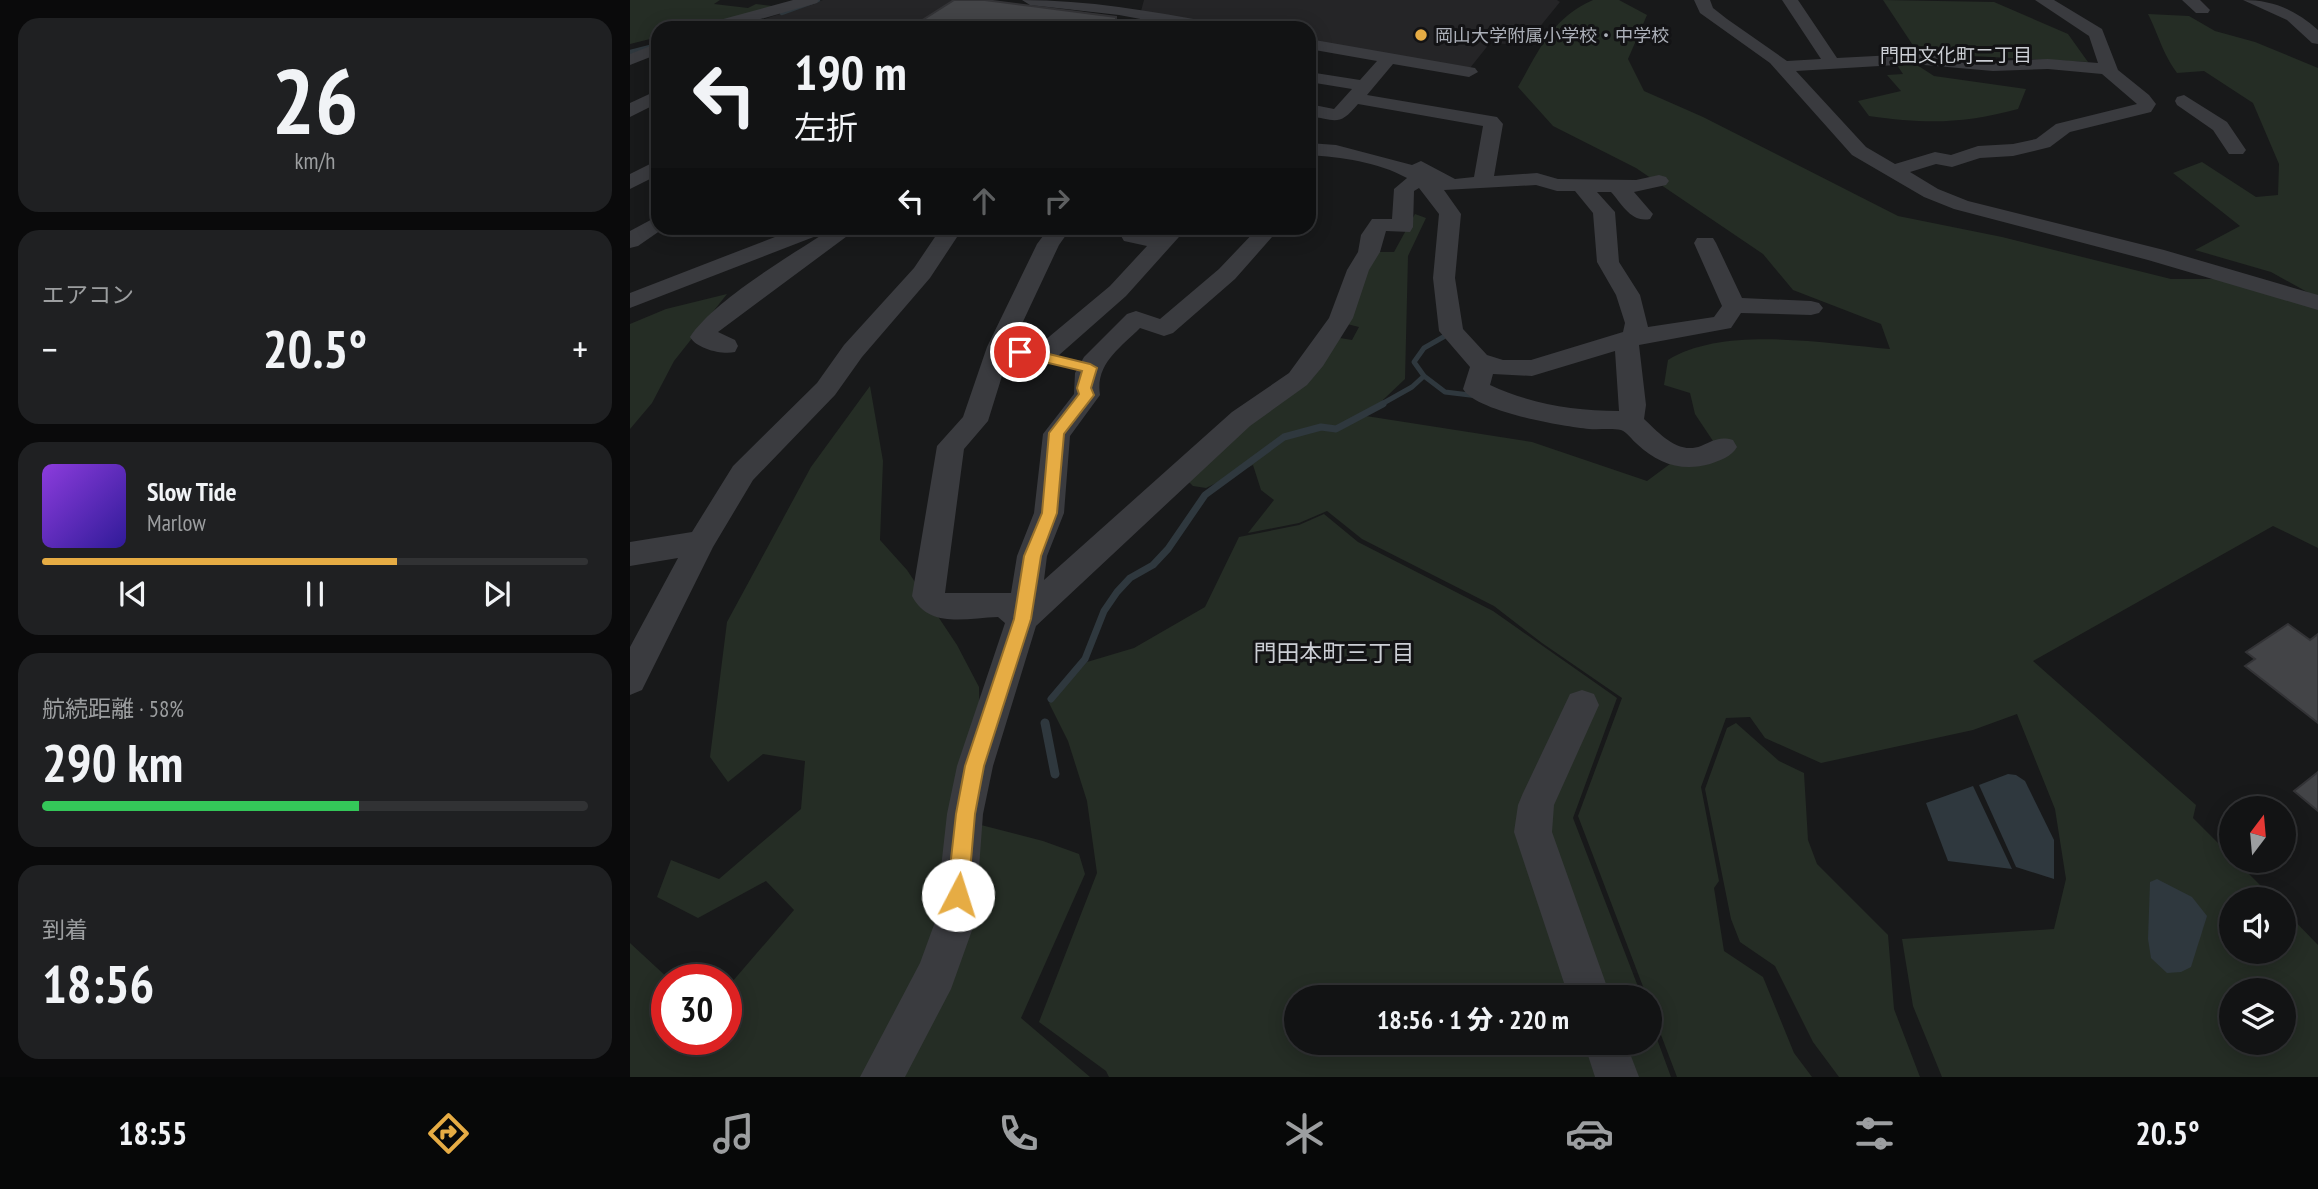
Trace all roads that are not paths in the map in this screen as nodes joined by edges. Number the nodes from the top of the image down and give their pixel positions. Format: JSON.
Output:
{"nodes":[{"id":1,"x":811,"y":0,"type":"edge"},
{"id":2,"x":1030,"y":0,"type":"edge"},
{"id":3,"x":1702,"y":0,"type":"edge"},
{"id":4,"x":1790,"y":0,"type":"edge"},
{"id":5,"x":2043,"y":0,"type":"edge"},
{"id":6,"x":2251,"y":0,"type":"edge"},
{"id":7,"x":1123,"y":5,"type":"edge"},
{"id":8,"x":736,"y":21,"type":"edge"},
{"id":9,"x":1187,"y":21,"type":"edge"},
{"id":10,"x":2318,"y":39,"type":"edge"},
{"id":11,"x":1316,"y":45,"type":"edge"},
{"id":12,"x":651,"y":46,"type":"edge"},
{"id":13,"x":630,"y":48,"type":"edge"},
{"id":14,"x":651,"y":48,"type":"edge"},
{"id":15,"x":1389,"y":58,"type":"junction"},
{"id":16,"x":630,"y":60,"type":"edge"},
{"id":17,"x":1832,"y":63,"type":"junction"},
{"id":18,"x":1783,"y":66,"type":"junction"},
{"id":19,"x":2108,"y":69,"type":"junction"},
{"id":20,"x":1469,"y":72,"type":"dead end"},
{"id":21,"x":1316,"y":79,"type":"edge"},
{"id":22,"x":1359,"y":92,"type":"junction"},
{"id":23,"x":2212,"y":98,"type":"dead end"},
{"id":24,"x":651,"y":99,"type":"edge"},
{"id":25,"x":2143,"y":99,"type":"junction"},
{"id":26,"x":2184,"y":101,"type":"junction"},
{"id":27,"x":630,"y":111,"type":"edge"},
{"id":28,"x":1316,"y":111,"type":"edge"},
{"id":29,"x":1339,"y":115,"type":"junction"},
{"id":30,"x":2236,"y":150,"type":"dead end"},
{"id":31,"x":1320,"y":152,"type":"edge"},
{"id":32,"x":1895,"y":170,"type":"junction"},
{"id":33,"x":1417,"y":181,"type":"junction"},
{"id":34,"x":1659,"y":181,"type":"dead end"},
{"id":35,"x":1483,"y":182,"type":"junction"},
{"id":36,"x":651,"y":184,"type":"edge"},
{"id":37,"x":1616,"y":185,"type":"junction"},
{"id":38,"x":1581,"y":186,"type":"junction"},
{"id":39,"x":644,"y":203,"type":"edge"},
{"id":40,"x":1642,"y":214,"type":"dead end"},
{"id":41,"x":798,"y":235,"type":"edge"},
{"id":42,"x":837,"y":235,"type":"edge"},
{"id":43,"x":947,"y":235,"type":"edge"},
{"id":44,"x":1055,"y":235,"type":"edge"},
{"id":45,"x":1132,"y":235,"type":"edge"},
{"id":46,"x":1169,"y":235,"type":"edge"},
{"id":47,"x":1263,"y":235,"type":"edge"},
{"id":48,"x":630,"y":241,"type":"edge"},
{"id":49,"x":1705,"y":243,"type":"dead end"},
{"id":50,"x":630,"y":301,"type":"edge"},
{"id":51,"x":2318,"y":303,"type":"edge"},
{"id":52,"x":1734,"y":306,"type":"junction"},
{"id":53,"x":1811,"y":308,"type":"dead end"},
{"id":54,"x":1630,"y":338,"type":"junction"},
{"id":55,"x":726,"y":346,"type":"dead end"},
{"id":56,"x":999,"y":347,"type":"junction"},
{"id":57,"x":1041,"y":357,"type":"junction"},
{"id":58,"x":1483,"y":366,"type":"junction"},
{"id":59,"x":1090,"y":368,"type":"junction"},
{"id":60,"x":1630,"y":421,"type":"junction"},
{"id":61,"x":1723,"y":447,"type":"dead end"},
{"id":62,"x":701,"y":542,"type":"junction"},
{"id":63,"x":630,"y":554,"type":"edge"},
{"id":64,"x":1022,"y":619,"type":"junction"},
{"id":65,"x":630,"y":680,"type":"edge"},
{"id":66,"x":1582,"y":705,"type":"dead end"},
{"id":67,"x":1586,"y":985,"type":"edge"},
{"id":68,"x":1609,"y":1055,"type":"edge"},
{"id":69,"x":882,"y":1077,"type":"edge"},
{"id":70,"x":1617,"y":1077,"type":"edge"}],
"edges":[{"from":1,"to":8,"type":"street"},
{"from":2,"to":7,"type":"street"},
{"from":3,"to":18,"type":"street"},
{"from":4,"to":17,"type":"street"},
{"from":5,"to":19,"type":"street"},
{"from":6,"to":10,"type":"street"},
{"from":7,"to":9,"type":"street"},
{"from":11,"to":15,"type":"street"},
{"from":12,"to":13,"type":"street"},
{"from":14,"to":16,"type":"street"},
{"from":15,"to":20,"type":"street"},
{"from":15,"to":22,"type":"street"},
{"from":17,"to":18,"type":"street"},
{"from":17,"to":19,"type":"street"},
{"from":18,"to":32,"type":"street"},
{"from":19,"to":25,"type":"street"},
{"from":21,"to":22,"type":"street"},
{"from":22,"to":29,"type":"street"},
{"from":22,"to":35,"type":"street"},
{"from":23,"to":26,"type":"street"},
{"from":24,"to":27,"type":"street"},
{"from":25,"to":26,"type":"street"},
{"from":25,"to":32,"type":"street"},
{"from":26,"to":30,"type":"street"},
{"from":28,"to":29,"type":"street"},
{"from":29,"to":31,"type":"street"},
{"from":31,"to":33,"type":"street"},
{"from":31,"to":35,"type":"street"},
{"from":32,"to":51,"type":"street"},
{"from":33,"to":58,"type":"street"},
{"from":33,"to":64,"type":"street"},
{"from":34,"to":37,"type":"street"},
{"from":35,"to":38,"type":"street"},
{"from":36,"to":39,"type":"street"},
{"from":37,"to":38,"type":"street"},
{"from":37,"to":40,"type":"street"},
{"from":38,"to":54,"type":"street"},
{"from":39,"to":48,"type":"street"},
{"from":41,"to":50,"type":"street"},
{"from":42,"to":55,"type":"street"},
{"from":43,"to":62,"type":"street"},
{"from":44,"to":56,"type":"street"},
{"from":45,"to":46,"type":"street"},
{"from":46,"to":57,"type":"street"},
{"from":47,"to":59,"type":"street"},
{"from":49,"to":52,"type":"street"},
{"from":52,"to":53,"type":"street"},
{"from":52,"to":54,"type":"street"},
{"from":54,"to":58,"type":"street"},
{"from":54,"to":60,"type":"street"},
{"from":56,"to":57,"type":"street"},
{"from":56,"to":64,"type":"street"},
{"from":57,"to":59,"type":"street"},
{"from":58,"to":60,"type":"street"},
{"from":59,"to":64,"type":"street"},
{"from":60,"to":61,"type":"street"},
{"from":62,"to":63,"type":"street"},
{"from":62,"to":65,"type":"street"},
{"from":64,"to":69,"type":"street"},
{"from":66,"to":67,"type":"street"},
{"from":68,"to":70,"type":"street"}]}
